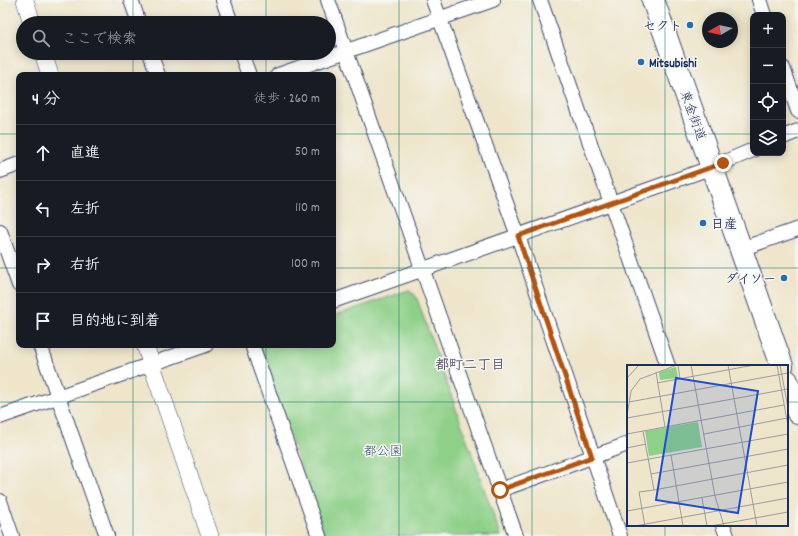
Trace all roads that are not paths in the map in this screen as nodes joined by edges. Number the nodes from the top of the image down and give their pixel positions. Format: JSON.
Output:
{"nodes":[{"id":1,"x":25,"y":0,"type":"edge"},
{"id":2,"x":131,"y":0,"type":"edge"},
{"id":3,"x":223,"y":0,"type":"edge"},
{"id":4,"x":328,"y":0,"type":"edge"},
{"id":5,"x":433,"y":0,"type":"edge"},
{"id":6,"x":493,"y":0,"type":"edge"},
{"id":7,"x":540,"y":0,"type":"edge"},
{"id":8,"x":652,"y":0,"type":"edge"},
{"id":9,"x":759,"y":0,"type":"edge"},
{"id":10,"x":763,"y":12,"type":"edge"},
{"id":11,"x":30,"y":16,"type":"edge"},
{"id":12,"x":137,"y":16,"type":"edge"},
{"id":13,"x":229,"y":16,"type":"edge"},
{"id":14,"x":333,"y":16,"type":"edge"},
{"id":15,"x":439,"y":18,"type":"junction"},
{"id":16,"x":336,"y":24,"type":"edge"},
{"id":17,"x":345,"y":52,"type":"junction"},
{"id":18,"x":336,"y":55,"type":"edge"},
{"id":19,"x":45,"y":60,"type":"edge"},
{"id":20,"x":153,"y":60,"type":"edge"},
{"id":21,"x":244,"y":60,"type":"edge"},
{"id":22,"x":322,"y":60,"type":"edge"},
{"id":23,"x":49,"y":72,"type":"edge"},
{"id":24,"x":157,"y":72,"type":"edge"},
{"id":25,"x":248,"y":72,"type":"edge"},
{"id":26,"x":287,"y":72,"type":"edge"},
{"id":27,"x":786,"y":77,"type":"edge"},
{"id":28,"x":798,"y":111,"type":"edge"},
{"id":29,"x":798,"y":131,"type":"edge"},
{"id":30,"x":786,"y":136,"type":"edge"},
{"id":31,"x":750,"y":151,"type":"edge"},
{"id":32,"x":16,"y":165,"type":"edge"},
{"id":33,"x":713,"y":167,"type":"junction"},
{"id":34,"x":0,"y":171,"type":"edge"},
{"id":35,"x":612,"y":203,"type":"junction"},
{"id":36,"x":798,"y":229,"type":"edge"},
{"id":37,"x":0,"y":231,"type":"edge"},
{"id":38,"x":518,"y":236,"type":"junction"},
{"id":39,"x":741,"y":249,"type":"junction"},
{"id":40,"x":422,"y":270,"type":"junction"},
{"id":41,"x":16,"y":276,"type":"edge"},
{"id":42,"x":336,"y":300,"type":"edge"},
{"id":43,"x":41,"y":348,"type":"edge"},
{"id":44,"x":146,"y":348,"type":"edge"},
{"id":45,"x":197,"y":348,"type":"edge"},
{"id":46,"x":253,"y":348,"type":"edge"},
{"id":47,"x":152,"y":364,"type":"junction"},
{"id":48,"x":668,"y":365,"type":"edge"},
{"id":49,"x":782,"y":365,"type":"edge"},
{"id":50,"x":790,"y":387,"type":"edge"},
{"id":51,"x":58,"y":397,"type":"junction"},
{"id":52,"x":798,"y":413,"type":"edge"},
{"id":53,"x":0,"y":417,"type":"edge"},
{"id":54,"x":627,"y":444,"type":"edge"},
{"id":55,"x":592,"y":457,"type":"junction"},
{"id":56,"x":500,"y":490,"type":"junction"},
{"id":57,"x":1,"y":508,"type":"edge"},
{"id":58,"x":723,"y":526,"type":"edge"},
{"id":59,"x":12,"y":536,"type":"edge"},
{"id":60,"x":107,"y":536,"type":"edge"},
{"id":61,"x":210,"y":536,"type":"edge"},
{"id":62,"x":319,"y":536,"type":"edge"},
{"id":63,"x":516,"y":536,"type":"edge"},
{"id":64,"x":620,"y":536,"type":"edge"},
{"id":65,"x":727,"y":536,"type":"edge"}],
"edges":[{"from":1,"to":11,"type":"street"},
{"from":2,"to":12,"type":"street"},
{"from":3,"to":13,"type":"street"},
{"from":4,"to":14,"type":"street"},
{"from":5,"to":15,"type":"street"},
{"from":6,"to":15,"type":"street"},
{"from":7,"to":35,"type":"street"},
{"from":8,"to":33,"type":"highway","name":"東金街道"},
{"from":9,"to":10,"type":"street"},
{"from":15,"to":17,"type":"street"},
{"from":15,"to":38,"type":"street"},
{"from":16,"to":17,"type":"street"},
{"from":17,"to":18,"type":"street"},
{"from":17,"to":40,"type":"street"},
{"from":19,"to":23,"type":"street"},
{"from":20,"to":24,"type":"street"},
{"from":21,"to":25,"type":"street"},
{"from":22,"to":26,"type":"street"},
{"from":27,"to":28,"type":"street"},
{"from":29,"to":30,"type":"street"},
{"from":31,"to":33,"type":"street"},
{"from":32,"to":34,"type":"street"},
{"from":33,"to":35,"type":"street"},
{"from":33,"to":39,"type":"highway","name":"東金街道"},
{"from":35,"to":38,"type":"street"},
{"from":35,"to":48,"type":"street"},
{"from":36,"to":39,"type":"street"},
{"from":37,"to":41,"type":"street"},
{"from":38,"to":40,"type":"street"},
{"from":38,"to":55,"type":"street"},
{"from":39,"to":49,"type":"highway","name":"東金街道"},
{"from":40,"to":42,"type":"street"},
{"from":40,"to":56,"type":"street"},
{"from":43,"to":51,"type":"street"},
{"from":44,"to":47,"type":"street"},
{"from":45,"to":47,"type":"street"},
{"from":46,"to":62,"type":"street"},
{"from":47,"to":51,"type":"street"},
{"from":47,"to":61,"type":"street"},
{"from":50,"to":52,"type":"highway"},
{"from":51,"to":53,"type":"street"},
{"from":51,"to":60,"type":"street"},
{"from":54,"to":55,"type":"street"},
{"from":55,"to":56,"type":"street"},
{"from":55,"to":64,"type":"street"},
{"from":56,"to":63,"type":"street"},
{"from":57,"to":59,"type":"street"},
{"from":58,"to":65,"type":"street"}]}
